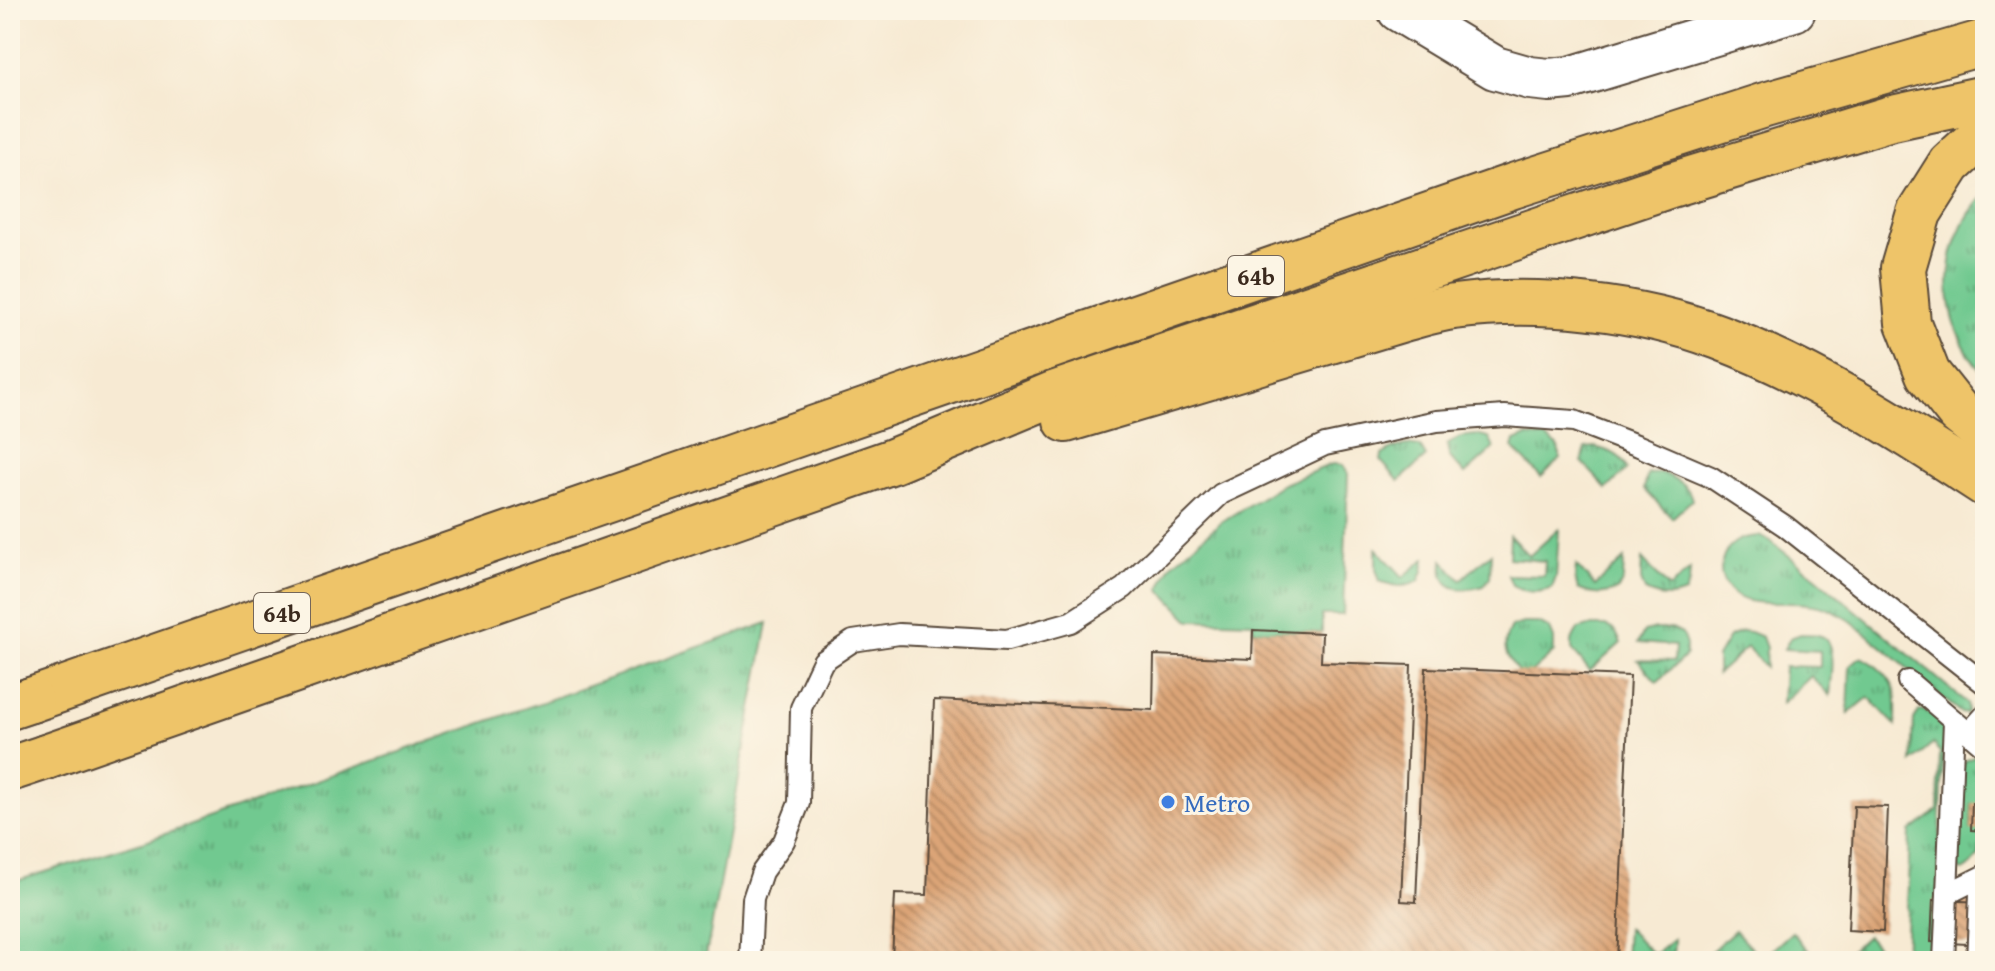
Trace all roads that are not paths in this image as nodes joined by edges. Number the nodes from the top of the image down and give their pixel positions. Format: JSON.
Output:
{"nodes":[{"id":1,"x":1399,"y":10,"type":"edge"},
{"id":2,"x":1794,"y":10,"type":"edge"},
{"id":3,"x":1985,"y":42,"type":"edge"},
{"id":4,"x":1985,"y":98,"type":"edge"},
{"id":5,"x":1985,"y":132,"type":"edge"},
{"id":6,"x":1985,"y":434,"type":"edge"},
{"id":7,"x":893,"y":461,"type":"junction"},
{"id":8,"x":1985,"y":484,"type":"edge"},
{"id":9,"x":1908,"y":681,"type":"dead end"},
{"id":10,"x":1985,"y":684,"type":"edge"},
{"id":11,"x":21,"y":704,"type":"edge"},
{"id":12,"x":1985,"y":715,"type":"edge"},
{"id":13,"x":1969,"y":734,"type":"edge"},
{"id":14,"x":28,"y":763,"type":"edge"},
{"id":15,"x":1985,"y":875,"type":"edge"},
{"id":16,"x":1985,"y":889,"type":"edge"},
{"id":17,"x":1947,"y":894,"type":"junction"},
{"id":18,"x":750,"y":961,"type":"edge"},
{"id":19,"x":1944,"y":961,"type":"edge"},
{"id":20,"x":1977,"y":961,"type":"edge"}],
"edges":[{"from":1,"to":2,"type":"street"},
{"from":3,"to":11,"type":"main road","number":"64b"},
{"from":4,"to":7,"type":"main road","number":"64b"},
{"from":5,"to":6,"type":"main road"},
{"from":7,"to":8,"type":"main road"},
{"from":7,"to":14,"type":"main road","number":"64b"},
{"from":9,"to":13,"type":"lane"},
{"from":10,"to":18,"type":"lane"},
{"from":12,"to":13,"type":"lane"},
{"from":13,"to":17,"type":"lane"},
{"from":15,"to":17,"type":"lane"},
{"from":16,"to":20,"type":"lane"},
{"from":17,"to":19,"type":"lane"}]}
